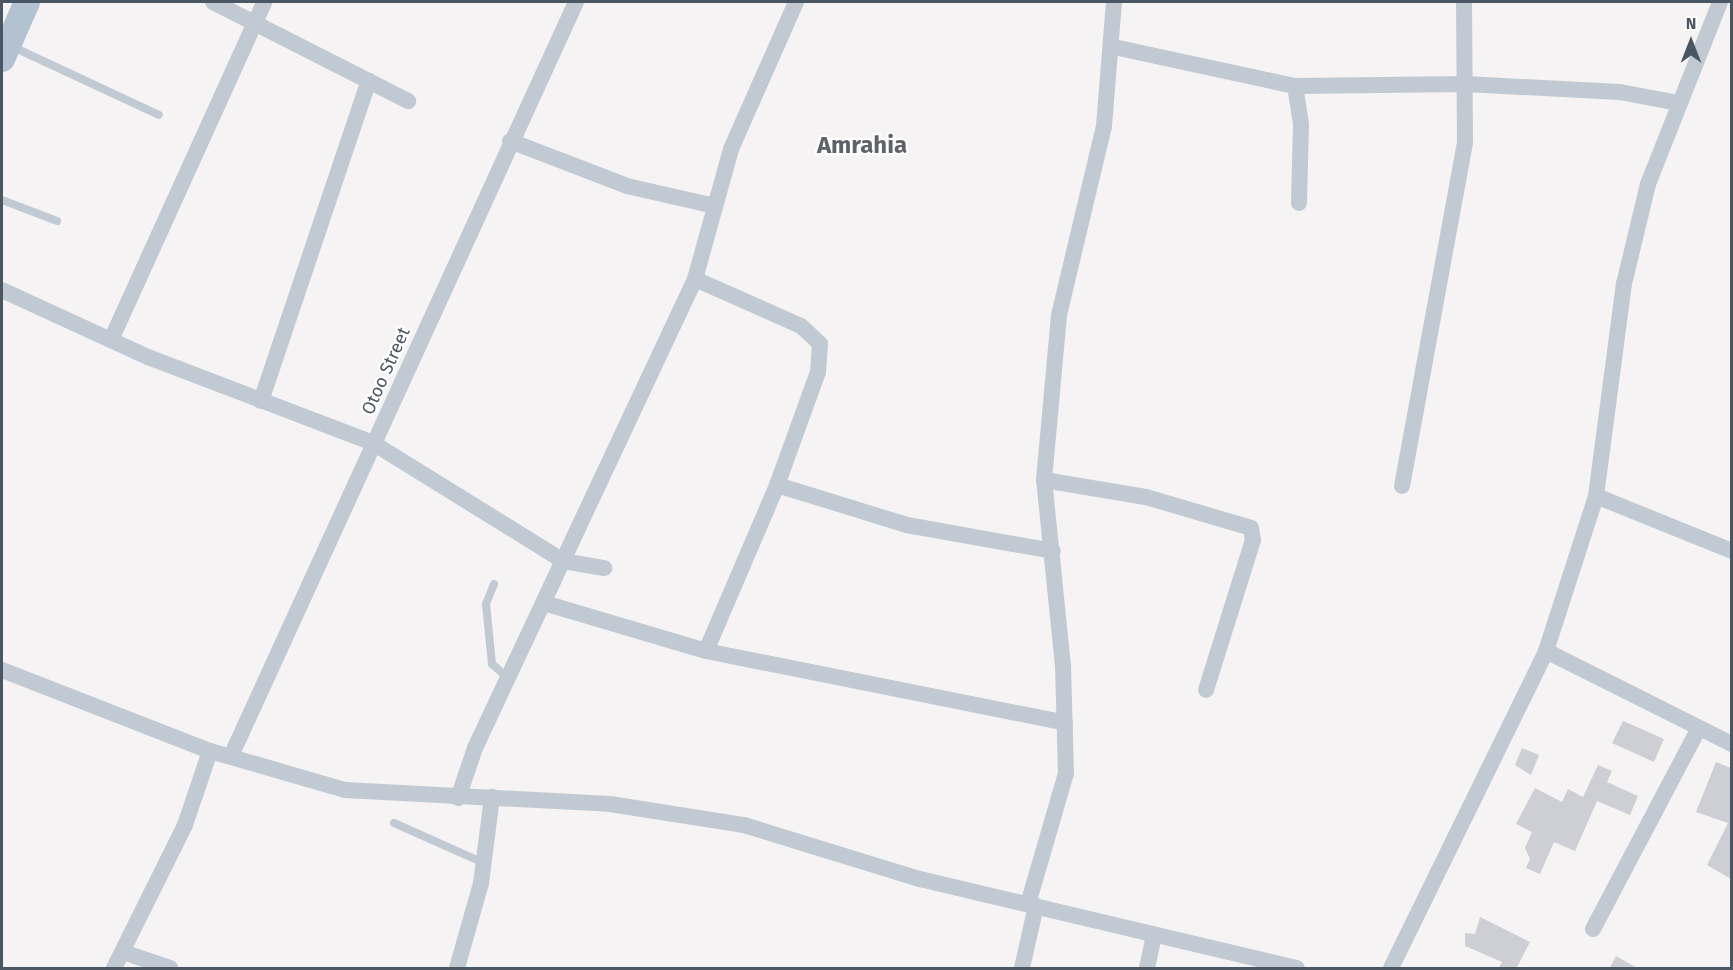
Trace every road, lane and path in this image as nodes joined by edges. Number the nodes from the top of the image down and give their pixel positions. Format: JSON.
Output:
{"nodes":[{"id":1,"x":27,"y":2,"type":"edge"},
{"id":2,"x":213,"y":2,"type":"edge"},
{"id":3,"x":264,"y":2,"type":"edge"},
{"id":4,"x":576,"y":2,"type":"edge"},
{"id":5,"x":796,"y":2,"type":"edge"},
{"id":6,"x":1114,"y":2,"type":"edge"},
{"id":7,"x":1464,"y":2,"type":"edge"},
{"id":8,"x":1720,"y":2,"type":"edge"},
{"id":9,"x":256,"y":20,"type":"junction"},
{"id":10,"x":1114,"y":47,"type":"junction"},
{"id":11,"x":5,"y":52,"type":"edge"},
{"id":12,"x":369,"y":81,"type":"junction"},
{"id":13,"x":1466,"y":84,"type":"junction"},
{"id":14,"x":1295,"y":86,"type":"junction"},
{"id":15,"x":408,"y":101,"type":"dead end"},
{"id":16,"x":1679,"y":104,"type":"junction"},
{"id":17,"x":159,"y":115,"type":"dead end"},
{"id":18,"x":510,"y":141,"type":"junction"},
{"id":19,"x":2,"y":200,"type":"edge"},
{"id":20,"x":1299,"y":203,"type":"dead end"},
{"id":21,"x":715,"y":206,"type":"junction"},
{"id":22,"x":57,"y":221,"type":"dead end"},
{"id":23,"x":695,"y":279,"type":"junction"},
{"id":24,"x":2,"y":290,"type":"edge"},
{"id":25,"x":111,"y":340,"type":"junction"},
{"id":26,"x":261,"y":401,"type":"junction"},
{"id":27,"x":373,"y":443,"type":"junction"},
{"id":28,"x":1044,"y":480,"type":"junction"},
{"id":29,"x":777,"y":485,"type":"junction"},
{"id":30,"x":1402,"y":486,"type":"dead end"},
{"id":31,"x":1596,"y":496,"type":"junction"},
{"id":32,"x":1053,"y":551,"type":"junction"},
{"id":33,"x":1731,"y":551,"type":"edge"},
{"id":34,"x":563,"y":561,"type":"junction"},
{"id":35,"x":604,"y":568,"type":"dead end"},
{"id":36,"x":494,"y":584,"type":"dead end"},
{"id":37,"x":544,"y":603,"type":"junction"},
{"id":38,"x":706,"y":651,"type":"junction"},
{"id":39,"x":1546,"y":651,"type":"junction"},
{"id":40,"x":2,"y":670,"type":"edge"},
{"id":41,"x":508,"y":678,"type":"junction"},
{"id":42,"x":1206,"y":690,"type":"dead end"},
{"id":43,"x":1065,"y":723,"type":"junction"},
{"id":44,"x":1699,"y":728,"type":"junction"},
{"id":45,"x":1731,"y":744,"type":"edge"},
{"id":46,"x":210,"y":750,"type":"junction"},
{"id":47,"x":231,"y":756,"type":"junction"},
{"id":48,"x":492,"y":797,"type":"junction"},
{"id":49,"x":458,"y":798,"type":"junction"},
{"id":50,"x":394,"y":823,"type":"dead end"},
{"id":51,"x":484,"y":863,"type":"junction"},
{"id":52,"x":1032,"y":905,"type":"junction"},
{"id":53,"x":1593,"y":929,"type":"dead end"},
{"id":54,"x":1154,"y":936,"type":"junction"},
{"id":55,"x":123,"y":952,"type":"junction"},
{"id":56,"x":114,"y":969,"type":"edge"},
{"id":57,"x":170,"y":969,"type":"edge"},
{"id":58,"x":457,"y":969,"type":"edge"},
{"id":59,"x":1022,"y":969,"type":"edge"},
{"id":60,"x":1147,"y":969,"type":"edge"},
{"id":61,"x":1297,"y":969,"type":"edge"},
{"id":62,"x":1390,"y":969,"type":"edge"}],
"edges":[{"from":1,"to":11,"type":"main road"},
{"from":2,"to":9,"type":"street"},
{"from":3,"to":9,"type":"street"},
{"from":4,"to":18,"type":"street","name":"Otoo Street"},
{"from":5,"to":21,"type":"street"},
{"from":6,"to":10,"type":"street"},
{"from":7,"to":13,"type":"street"},
{"from":8,"to":16,"type":"street"},
{"from":9,"to":12,"type":"street"},
{"from":9,"to":25,"type":"street"},
{"from":10,"to":14,"type":"street"},
{"from":10,"to":28,"type":"street"},
{"from":11,"to":17,"type":"lane"},
{"from":12,"to":15,"type":"street"},
{"from":12,"to":26,"type":"street"},
{"from":13,"to":14,"type":"street"},
{"from":13,"to":16,"type":"street"},
{"from":13,"to":30,"type":"street"},
{"from":14,"to":20,"type":"street"},
{"from":16,"to":31,"type":"street"},
{"from":18,"to":21,"type":"street"},
{"from":18,"to":27,"type":"street","name":"Otoo Street"},
{"from":19,"to":22,"type":"lane"},
{"from":21,"to":23,"type":"street"},
{"from":23,"to":29,"type":"street"},
{"from":23,"to":34,"type":"street"},
{"from":24,"to":25,"type":"street"},
{"from":25,"to":26,"type":"street"},
{"from":26,"to":27,"type":"street"},
{"from":27,"to":34,"type":"street"},
{"from":27,"to":47,"type":"street","name":"Otoo Street"},
{"from":28,"to":32,"type":"street"},
{"from":28,"to":42,"type":"street"},
{"from":29,"to":32,"type":"street"},
{"from":29,"to":38,"type":"street"},
{"from":31,"to":33,"type":"street"},
{"from":31,"to":39,"type":"street"},
{"from":32,"to":43,"type":"street"},
{"from":34,"to":35,"type":"street"},
{"from":34,"to":37,"type":"street"},
{"from":36,"to":41,"type":"lane"},
{"from":37,"to":38,"type":"street"},
{"from":37,"to":41,"type":"street"},
{"from":38,"to":43,"type":"street"},
{"from":39,"to":44,"type":"street"},
{"from":39,"to":62,"type":"street"},
{"from":40,"to":46,"type":"street"},
{"from":41,"to":49,"type":"street"},
{"from":43,"to":52,"type":"street"},
{"from":44,"to":45,"type":"street"},
{"from":44,"to":53,"type":"street"},
{"from":46,"to":47,"type":"street"},
{"from":46,"to":55,"type":"street"},
{"from":47,"to":49,"type":"street"},
{"from":48,"to":49,"type":"street"},
{"from":48,"to":51,"type":"street"},
{"from":48,"to":52,"type":"street"},
{"from":50,"to":51,"type":"lane"},
{"from":51,"to":58,"type":"street"},
{"from":52,"to":54,"type":"street"},
{"from":52,"to":59,"type":"street"},
{"from":54,"to":60,"type":"street"},
{"from":54,"to":61,"type":"street"},
{"from":55,"to":56,"type":"street"},
{"from":55,"to":57,"type":"street"}]}
